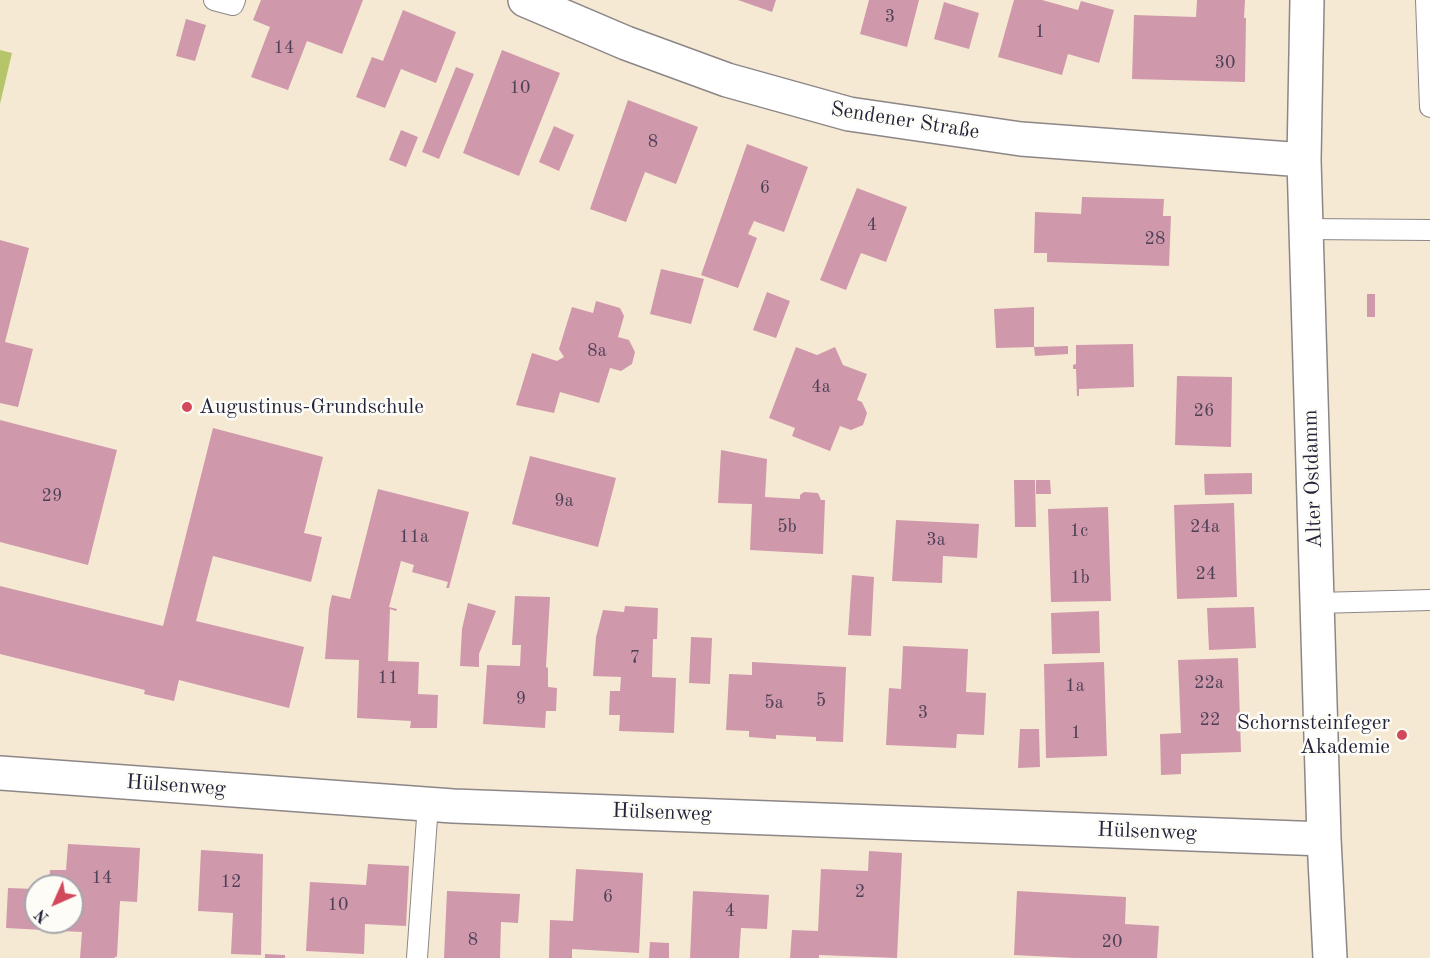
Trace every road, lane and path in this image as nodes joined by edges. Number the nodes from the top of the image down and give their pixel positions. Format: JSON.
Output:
{"nodes":[{"id":1,"x":214,"y":0,"type":"edge"},
{"id":2,"x":235,"y":0,"type":"edge"},
{"id":3,"x":525,"y":0,"type":"edge"},
{"id":4,"x":1307,"y":0,"type":"edge"},
{"id":5,"x":1426,"y":0,"type":"edge"},
{"id":6,"x":1430,"y":107,"type":"edge"},
{"id":7,"x":1304,"y":160,"type":"junction"},
{"id":8,"x":1306,"y":229,"type":"junction"},
{"id":9,"x":1430,"y":230,"type":"edge"},
{"id":10,"x":1430,"y":600,"type":"edge"},
{"id":11,"x":1317,"y":603,"type":"junction"},
{"id":12,"x":0,"y":773,"type":"edge"},
{"id":13,"x":428,"y":804,"type":"junction"},
{"id":14,"x":1324,"y":838,"type":"junction"},
{"id":15,"x":417,"y":958,"type":"edge"},
{"id":16,"x":1330,"y":958,"type":"edge"}],
"edges":[{"from":1,"to":2,"type":"lane"},
{"from":3,"to":7,"type":"street","name":"Sendener Straße"},
{"from":4,"to":7,"type":"street","name":"Alter Ostdamm"},
{"from":5,"to":6,"type":"lane"},
{"from":7,"to":8,"type":"street","name":"Alter Ostdamm"},
{"from":8,"to":9,"type":"lane"},
{"from":8,"to":11,"type":"street","name":"Alter Ostdamm"},
{"from":10,"to":11,"type":"lane"},
{"from":11,"to":14,"type":"street","name":"Alter Ostdamm"},
{"from":12,"to":13,"type":"street","name":"Hülsenweg"},
{"from":13,"to":14,"type":"street","name":"Hülsenweg"},
{"from":13,"to":15,"type":"lane"},
{"from":14,"to":16,"type":"street","name":"Alter Ostdamm"}]}
